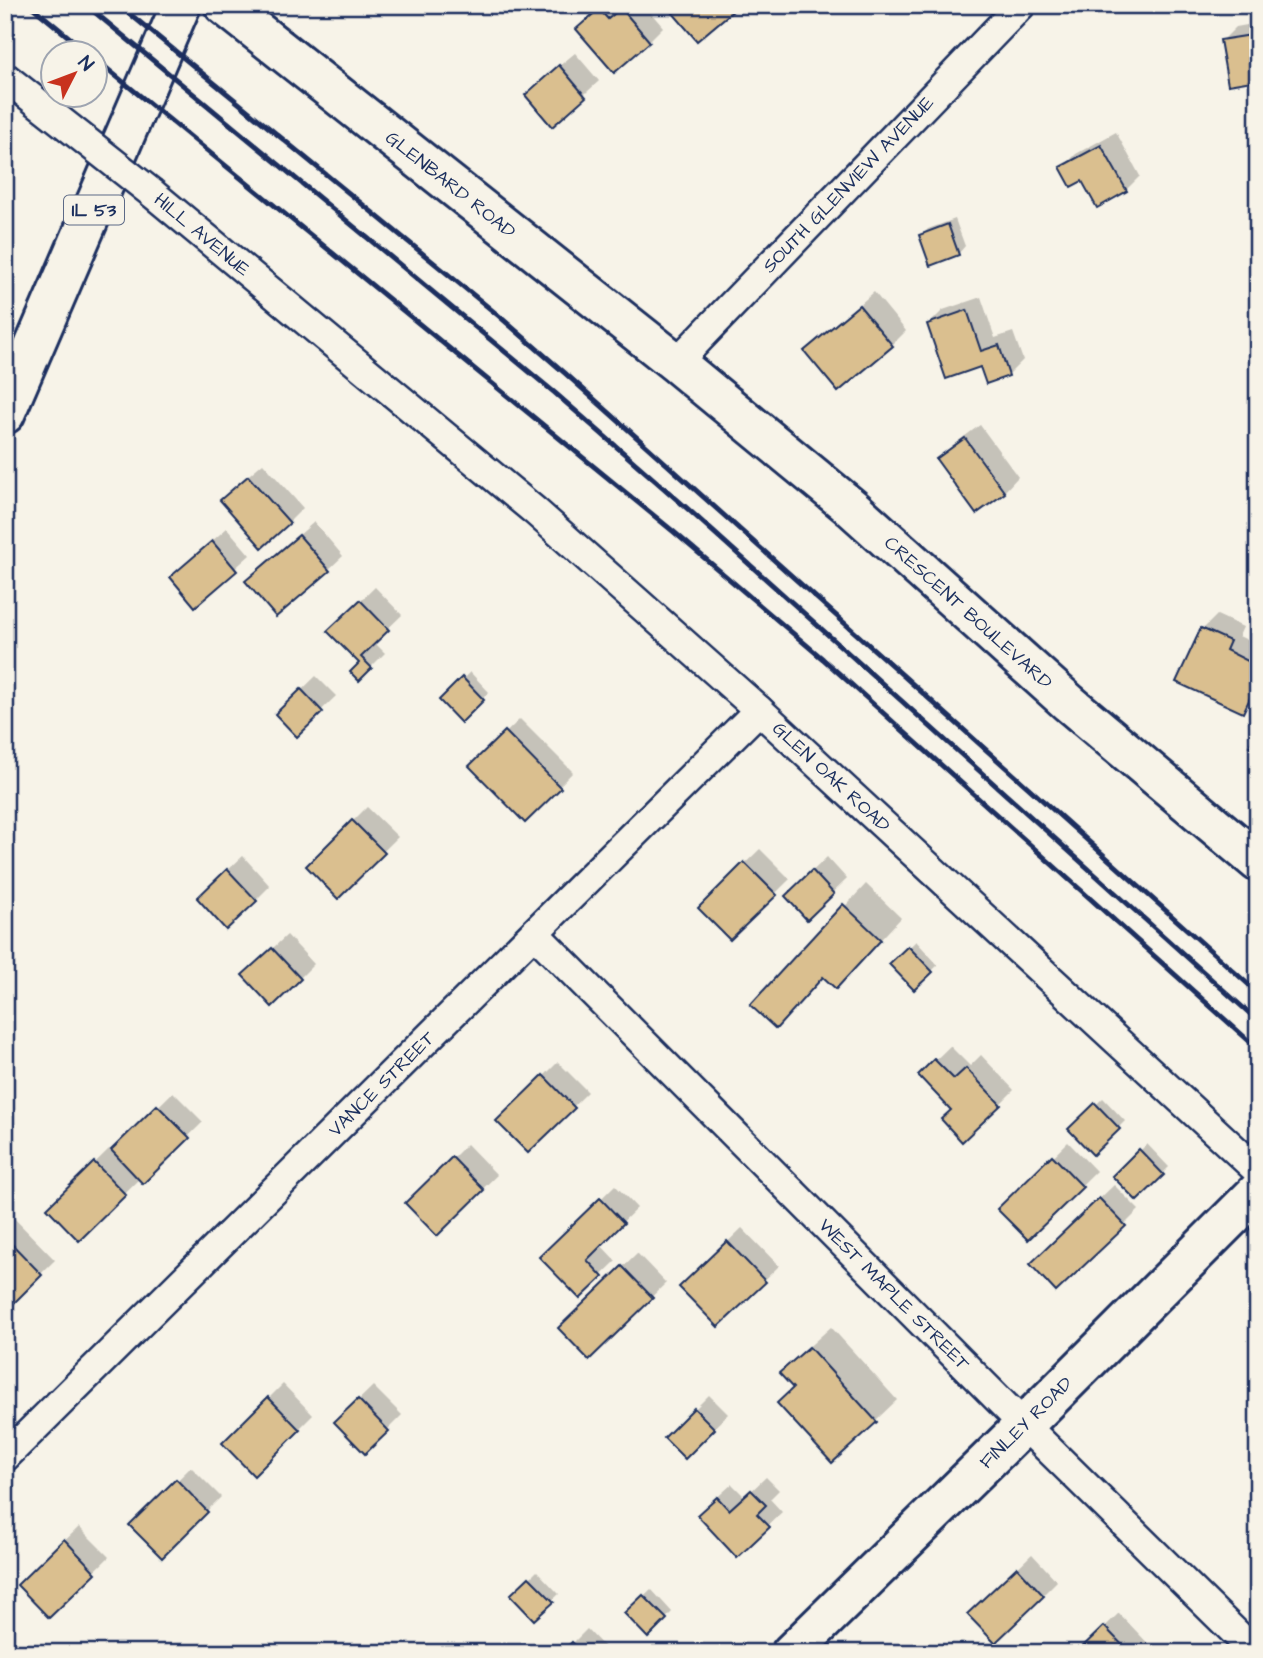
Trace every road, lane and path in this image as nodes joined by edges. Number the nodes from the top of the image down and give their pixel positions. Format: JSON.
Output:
{"nodes":[{"id":1,"x":181,"y":5,"type":"edge"},
{"id":2,"x":1021,"y":5,"type":"edge"},
{"id":3,"x":227,"y":8,"type":"edge"},
{"id":4,"x":5,"y":77,"type":"edge"},
{"id":5,"x":676,"y":363,"type":"junction"},
{"id":6,"x":395,"y":397,"type":"joint"},
{"id":7,"x":5,"y":414,"type":"edge"},
{"id":8,"x":759,"y":710,"type":"junction"},
{"id":9,"x":1258,"y":862,"type":"edge"},
{"id":10,"x":535,"y":934,"type":"junction"},
{"id":11,"x":1258,"y":1171,"type":"edge"},
{"id":12,"x":1258,"y":1191,"type":"edge"},
{"id":13,"x":1024,"y":1425,"type":"junction"},
{"id":14,"x":5,"y":1457,"type":"edge"},
{"id":15,"x":791,"y":1653,"type":"edge"},
{"id":16,"x":1256,"y":1653,"type":"edge"}],
"edges":[{"from":1,"to":7,"type":"street","number":"IL 53"},
{"from":2,"to":5,"type":"street","name":"SOUTH GLENVIEW AVENUE"},
{"from":3,"to":5,"type":"street","name":"GLENBARD ROAD"},
{"from":4,"to":6,"type":"street","name":"HILL AVENUE","bridge":true},
{"from":5,"to":9,"type":"street","name":"CRESCENT BOULEVARD"},
{"from":6,"to":8,"type":"street","name":"GLEN OAK ROAD"},
{"from":8,"to":10,"type":"street","name":"VANCE STREET"},
{"from":8,"to":11,"type":"street","name":"GLEN OAK ROAD"},
{"from":10,"to":13,"type":"street","name":"WEST MAPLE STREET"},
{"from":10,"to":14,"type":"street","name":"VANCE STREET"},
{"from":12,"to":13,"type":"street","name":"FINLEY ROAD"},
{"from":13,"to":15,"type":"street","name":"FINLEY ROAD"},
{"from":13,"to":16,"type":"street","name":"WEST MAPLE STREET"}]}
